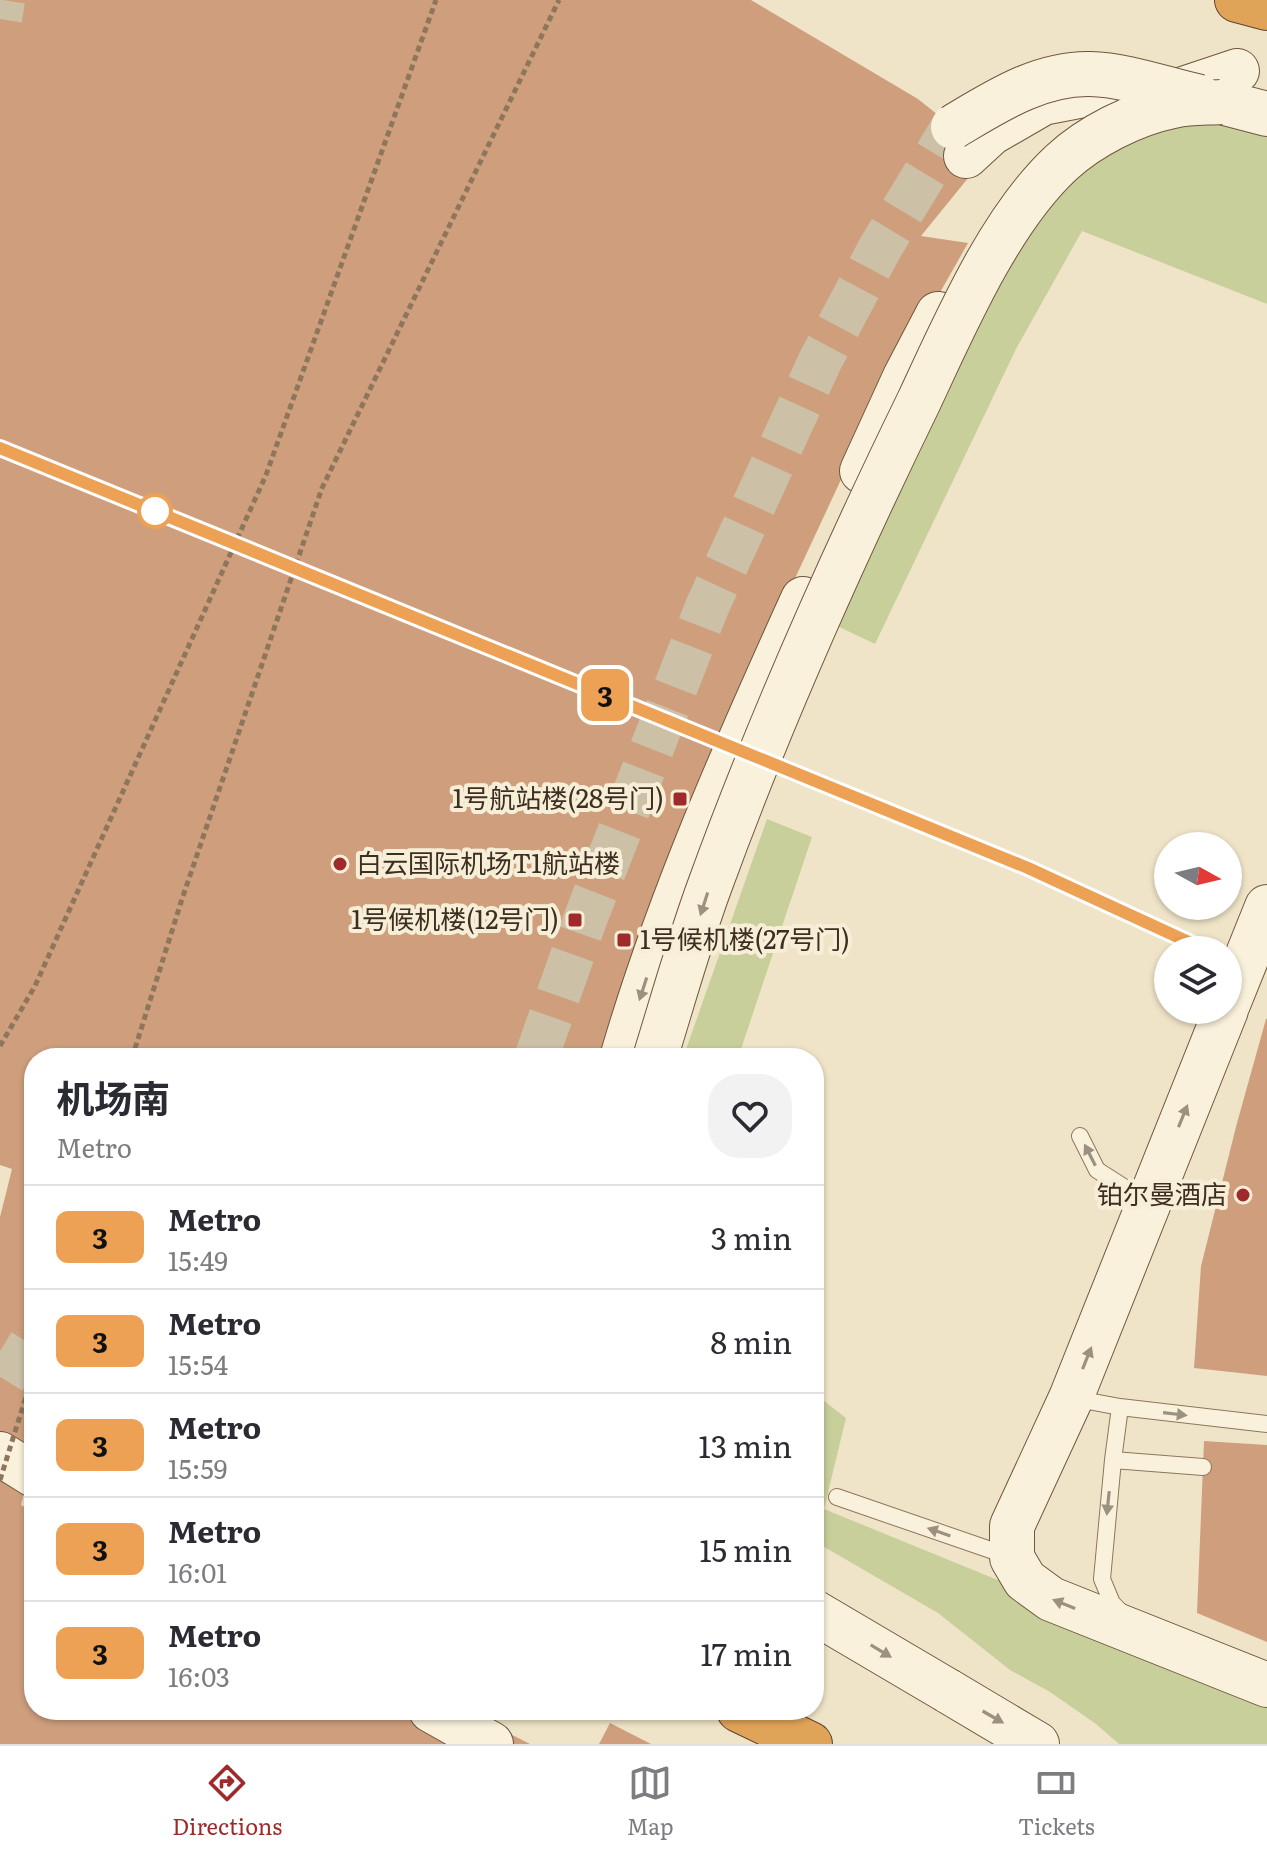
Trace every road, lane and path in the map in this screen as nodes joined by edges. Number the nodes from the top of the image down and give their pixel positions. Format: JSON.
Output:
{"nodes":[{"id":1,"x":436,"y":0,"type":"edge"},
{"id":2,"x":559,"y":0,"type":"edge"},
{"id":3,"x":1237,"y":0,"type":"edge"},
{"id":4,"x":1267,"y":8,"type":"edge"},
{"id":5,"x":1242,"y":80,"type":"edge"},
{"id":6,"x":1267,"y":114,"type":"edge"},
{"id":7,"x":960,"y":141,"type":"tunnel mouth"},
{"id":8,"x":1267,"y":907,"type":"edge"},
{"id":9,"x":1242,"y":969,"type":"edge"},
{"id":10,"x":1220,"y":1024,"type":"edge"},
{"id":11,"x":0,"y":1046,"type":"edge"},
{"id":12,"x":135,"y":1048,"type":"edge"},
{"id":13,"x":625,"y":1048,"type":"edge"},
{"id":14,"x":658,"y":1048,"type":"edge"},
{"id":15,"x":1080,"y":1136,"type":"dead end"},
{"id":16,"x":1149,"y":1203,"type":"junction"},
{"id":17,"x":1071,"y":1398,"type":"junction"},
{"id":18,"x":24,"y":1403,"type":"edge"},
{"id":19,"x":1120,"y":1407,"type":"junction"},
{"id":20,"x":1267,"y":1424,"type":"edge"},
{"id":21,"x":0,"y":1454,"type":"edge"},
{"id":22,"x":1113,"y":1460,"type":"junction"},
{"id":23,"x":1203,"y":1467,"type":"dead end"},
{"id":24,"x":24,"y":1469,"type":"edge"},
{"id":25,"x":0,"y":1480,"type":"edge"},
{"id":26,"x":837,"y":1497,"type":"dead end"},
{"id":27,"x":1012,"y":1558,"type":"junction"},
{"id":28,"x":824,"y":1618,"type":"edge"},
{"id":29,"x":1267,"y":1670,"type":"edge"},
{"id":30,"x":1267,"y":1685,"type":"edge"},
{"id":31,"x":449,"y":1720,"type":"edge"},
{"id":32,"x":760,"y":1720,"type":"edge"},
{"id":33,"x":491,"y":1744,"type":"edge"},
{"id":34,"x":810,"y":1744,"type":"edge"},
{"id":35,"x":1037,"y":1744,"type":"edge"}],
"edges":[{"from":1,"to":11,"type":"path","bridge":true},
{"from":2,"to":12,"type":"path","bridge":true},
{"from":3,"to":4,"type":"highway"},
{"from":5,"to":6,"type":"street"},
{"from":5,"to":7,"type":"street","bridge":true},
{"from":5,"to":13,"type":"street","one_way":true},
{"from":5,"to":14,"type":"street","one_way":true,"bridge":true},
{"from":8,"to":9,"type":"street"},
{"from":16,"to":10,"type":"street","one_way":true},
{"from":16,"to":15,"type":"lane","one_way":true},
{"from":17,"to":16,"type":"street","one_way":true},
{"from":17,"to":19,"type":"lane"},
{"from":17,"to":27,"type":"street"},
{"from":18,"to":25,"type":"path","bridge":true},
{"from":19,"to":20,"type":"lane","one_way":true},
{"from":19,"to":22,"type":"lane"},
{"from":21,"to":24,"type":"street"},
{"from":22,"to":23,"type":"lane"},
{"from":22,"to":29,"type":"lane","one_way":true},
{"from":27,"to":26,"type":"lane","one_way":true},
{"from":30,"to":27,"type":"street","one_way":true},
{"from":28,"to":35,"type":"street","one_way":true,"bridge":true},
{"from":31,"to":33,"type":"street"},
{"from":32,"to":34,"type":"highway"}]}
